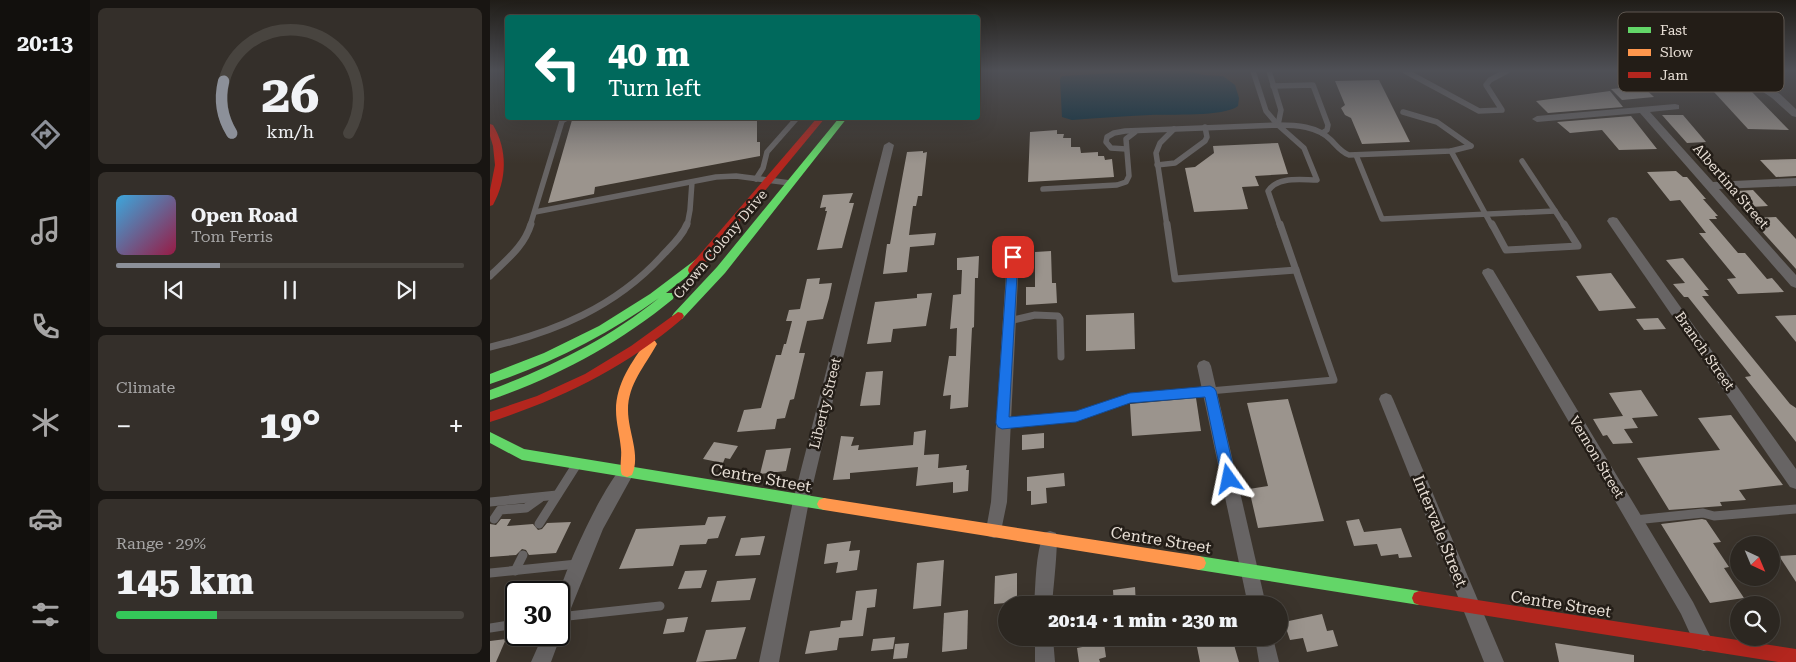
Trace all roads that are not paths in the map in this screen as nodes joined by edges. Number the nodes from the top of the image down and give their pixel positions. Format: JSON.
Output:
{"nodes":[{"id":1,"x":1263,"y":102,"type":"edge"},
{"id":2,"x":1279,"y":102,"type":"edge"},
{"id":3,"x":1319,"y":102,"type":"edge"},
{"id":4,"x":1462,"y":102,"type":"edge"},
{"id":5,"x":1497,"y":102,"type":"edge"},
{"id":6,"x":1783,"y":102,"type":"edge"},
{"id":7,"x":1675,"y":106,"type":"dead end"},
{"id":8,"x":1642,"y":110,"type":"junction"},
{"id":9,"x":1403,"y":112,"type":"dead end"},
{"id":10,"x":1796,"y":114,"type":"edge"},
{"id":11,"x":1536,"y":119,"type":"dead end"},
{"id":12,"x":564,"y":120,"type":"edge"},
{"id":13,"x":795,"y":120,"type":"edge"},
{"id":14,"x":816,"y":120,"type":"edge"},
{"id":15,"x":841,"y":120,"type":"edge"},
{"id":16,"x":1278,"y":125,"type":"junction"},
{"id":17,"x":490,"y":127,"type":"edge"},
{"id":18,"x":1205,"y":127,"type":"junction"},
{"id":19,"x":1174,"y":129,"type":"junction"},
{"id":20,"x":1142,"y":130,"type":"junction"},
{"id":21,"x":1322,"y":133,"type":"junction"},
{"id":22,"x":889,"y":146,"type":"dead end"},
{"id":23,"x":1126,"y":149,"type":"junction"},
{"id":24,"x":1451,"y":151,"type":"junction"},
{"id":25,"x":1356,"y":155,"type":"junction"},
{"id":26,"x":1522,"y":161,"type":"dead end"},
{"id":27,"x":1157,"y":165,"type":"junction"},
{"id":28,"x":756,"y":179,"type":"junction"},
{"id":29,"x":498,"y":181,"type":"junction"},
{"id":30,"x":768,"y":181,"type":"junction"},
{"id":31,"x":692,"y":182,"type":"junction"},
{"id":32,"x":1796,"y":182,"type":"edge"},
{"id":33,"x":790,"y":183,"type":"junction"},
{"id":34,"x":1711,"y":186,"type":"junction"},
{"id":35,"x":1043,"y":189,"type":"dead end"},
{"id":36,"x":490,"y":194,"type":"edge"},
{"id":37,"x":490,"y":203,"type":"edge"},
{"id":38,"x":1555,"y":211,"type":"junction"},
{"id":39,"x":535,"y":212,"type":"junction"},
{"id":40,"x":1486,"y":214,"type":"junction"},
{"id":41,"x":1613,"y":221,"type":"dead end"},
{"id":42,"x":1013,"y":257,"type":"dead end"},
{"id":43,"x":703,"y":258,"type":"junction"},
{"id":44,"x":1296,"y":270,"type":"junction"},
{"id":45,"x":1488,"y":273,"type":"dead end"},
{"id":46,"x":490,"y":276,"type":"edge"},
{"id":47,"x":1796,"y":283,"type":"edge"},
{"id":48,"x":1009,"y":321,"type":"junction"},
{"id":49,"x":664,"y":328,"type":"junction"},
{"id":50,"x":490,"y":347,"type":"edge"},
{"id":51,"x":1061,"y":357,"type":"dead end"},
{"id":52,"x":1204,"y":366,"type":"dead end"},
{"id":53,"x":490,"y":379,"type":"edge"},
{"id":54,"x":1210,"y":391,"type":"junction"},
{"id":55,"x":490,"y":395,"type":"edge"},
{"id":56,"x":1386,"y":399,"type":"dead end"},
{"id":57,"x":490,"y":417,"type":"edge"},
{"id":58,"x":1002,"y":423,"type":"junction"},
{"id":59,"x":490,"y":437,"type":"edge"},
{"id":60,"x":522,"y":454,"type":"junction"},
{"id":61,"x":496,"y":455,"type":"dead end"},
{"id":62,"x":577,"y":463,"type":"junction"},
{"id":63,"x":627,"y":471,"type":"junction"},
{"id":64,"x":1796,"y":482,"type":"edge"},
{"id":65,"x":557,"y":495,"type":"junction"},
{"id":66,"x":543,"y":497,"type":"junction"},
{"id":67,"x":801,"y":501,"type":"junction"},
{"id":68,"x":490,"y":502,"type":"edge"},
{"id":69,"x":1796,"y":509,"type":"edge"},
{"id":70,"x":494,"y":519,"type":"dead end"},
{"id":71,"x":1635,"y":520,"type":"junction"},
{"id":72,"x":539,"y":524,"type":"dead end"},
{"id":73,"x":994,"y":530,"type":"junction"},
{"id":74,"x":1050,"y":539,"type":"junction"},
{"id":75,"x":523,"y":555,"type":"dead end"},
{"id":76,"x":580,"y":564,"type":"junction"},
{"id":77,"x":1249,"y":570,"type":"junction"},
{"id":78,"x":515,"y":571,"type":"junction"},
{"id":79,"x":490,"y":573,"type":"edge"},
{"id":80,"x":570,"y":589,"type":"edge"},
{"id":81,"x":1043,"y":596,"type":"edge"},
{"id":82,"x":1255,"y":596,"type":"edge"},
{"id":83,"x":660,"y":606,"type":"dead end"},
{"id":84,"x":1471,"y":606,"type":"junction"},
{"id":85,"x":570,"y":616,"type":"edge"},
{"id":86,"x":505,"y":626,"type":"edge"},
{"id":87,"x":490,"y":628,"type":"edge"},
{"id":88,"x":1704,"y":642,"type":"junction"},
{"id":89,"x":548,"y":646,"type":"edge"},
{"id":90,"x":1044,"y":646,"type":"edge"},
{"id":91,"x":1266,"y":646,"type":"edge"},
{"id":92,"x":1796,"y":657,"type":"edge"},
{"id":93,"x":541,"y":662,"type":"edge"},
{"id":94,"x":769,"y":662,"type":"edge"},
{"id":95,"x":1045,"y":662,"type":"edge"},
{"id":96,"x":1269,"y":662,"type":"edge"},
{"id":97,"x":1494,"y":662,"type":"edge"}],
"edges":[{"from":1,"to":16,"type":"lane"},
{"from":2,"to":16,"type":"lane"},
{"from":3,"to":21,"type":"lane"},
{"from":4,"to":5,"type":"lane"},
{"from":6,"to":10,"type":"street"},
{"from":7,"to":8,"type":"street"},
{"from":8,"to":11,"type":"street"},
{"from":8,"to":34,"type":"street","name":"Albertina Street"},
{"from":9,"to":24,"type":"lane"},
{"from":12,"to":39,"type":"lane"},
{"from":13,"to":28,"type":"lane"},
{"from":14,"to":30,"type":"main road","name":"Crown Colony Drive"},
{"from":15,"to":33,"type":"main road","name":"Crown Colony Drive"},
{"from":16,"to":18,"type":"lane"},
{"from":16,"to":21,"type":"lane"},
{"from":16,"to":44,"type":"lane"},
{"from":17,"to":29,"type":"main road"},
{"from":18,"to":19,"type":"lane"},
{"from":18,"to":27,"type":"lane"},
{"from":19,"to":20,"type":"lane"},
{"from":19,"to":27,"type":"lane"},
{"from":20,"to":23,"type":"lane"},
{"from":20,"to":23,"type":"lane"},
{"from":21,"to":25,"type":"lane"},
{"from":22,"to":67,"type":"street","name":"Liberty Street"},
{"from":23,"to":35,"type":"lane"},
{"from":24,"to":25,"type":"lane"},
{"from":24,"to":40,"type":"lane"},
{"from":25,"to":40,"type":"lane"},
{"from":26,"to":38,"type":"lane"},
{"from":27,"to":44,"type":"lane"},
{"from":28,"to":30,"type":"lane"},
{"from":28,"to":31,"type":"lane"},
{"from":29,"to":36,"type":"main road"},
{"from":29,"to":37,"type":"main road"},
{"from":30,"to":33,"type":"lane"},
{"from":30,"to":43,"type":"main road","name":"Crown Colony Drive"},
{"from":31,"to":39,"type":"lane"},
{"from":31,"to":50,"type":"lane"},
{"from":32,"to":34,"type":"street"},
{"from":33,"to":49,"type":"main road","name":"Crown Colony Drive"},
{"from":34,"to":47,"type":"street","name":"Albertina Street"},
{"from":38,"to":40,"type":"lane"},
{"from":38,"to":40,"type":"lane"},
{"from":39,"to":46,"type":"lane"},
{"from":41,"to":64,"type":"street","name":"Branch Street"},
{"from":42,"to":48,"type":"street"},
{"from":43,"to":53,"type":"main road"},
{"from":43,"to":55,"type":"main road","name":"Crown Colony Drive"},
{"from":44,"to":54,"type":"lane"},
{"from":45,"to":71,"type":"street","name":"Vernon Street"},
{"from":48,"to":51,"type":"lane"},
{"from":48,"to":58,"type":"street"},
{"from":49,"to":57,"type":"main road","name":"Crown Colony Drive"},
{"from":49,"to":63,"type":"main road"},
{"from":52,"to":54,"type":"street"},
{"from":54,"to":58,"type":"lane"},
{"from":54,"to":77,"type":"street"},
{"from":56,"to":84,"type":"street","name":"Intervale Street"},
{"from":58,"to":73,"type":"street"},
{"from":59,"to":60,"type":"main road","name":"Centre Street"},
{"from":60,"to":61,"type":"main road","name":"Centre Street"},
{"from":60,"to":62,"type":"main road","name":"Centre Street"},
{"from":62,"to":63,"type":"main road","name":"Centre Street"},
{"from":62,"to":65,"type":"lane"},
{"from":63,"to":67,"type":"main road","name":"Centre Street"},
{"from":63,"to":76,"type":"street"},
{"from":65,"to":66,"type":"lane"},
{"from":65,"to":72,"type":"lane"},
{"from":66,"to":68,"type":"lane"},
{"from":66,"to":70,"type":"lane"},
{"from":67,"to":73,"type":"main road","name":"Centre Street"},
{"from":67,"to":94,"type":"street","name":"Liberty Street"},
{"from":69,"to":71,"type":"lane"},
{"from":71,"to":88,"type":"street","name":"Vernon Street"},
{"from":73,"to":74,"type":"main road","name":"Centre Street"},
{"from":74,"to":77,"type":"main road","name":"Centre Street"},
{"from":74,"to":81,"type":"street"},
{"from":75,"to":78,"type":"lane"},
{"from":76,"to":78,"type":"lane"},
{"from":76,"to":80,"type":"street"},
{"from":77,"to":82,"type":"street"},
{"from":77,"to":84,"type":"main road","name":"Centre Street"},
{"from":78,"to":79,"type":"lane"},
{"from":83,"to":85,"type":"lane"},
{"from":84,"to":88,"type":"main road","name":"Centre Street"},
{"from":84,"to":97,"type":"street","name":"Intervale Street"},
{"from":86,"to":87,"type":"lane"},
{"from":88,"to":92,"type":"main road","name":"Centre Street"},
{"from":89,"to":93,"type":"street"},
{"from":90,"to":95,"type":"street"},
{"from":91,"to":96,"type":"street"}]}
